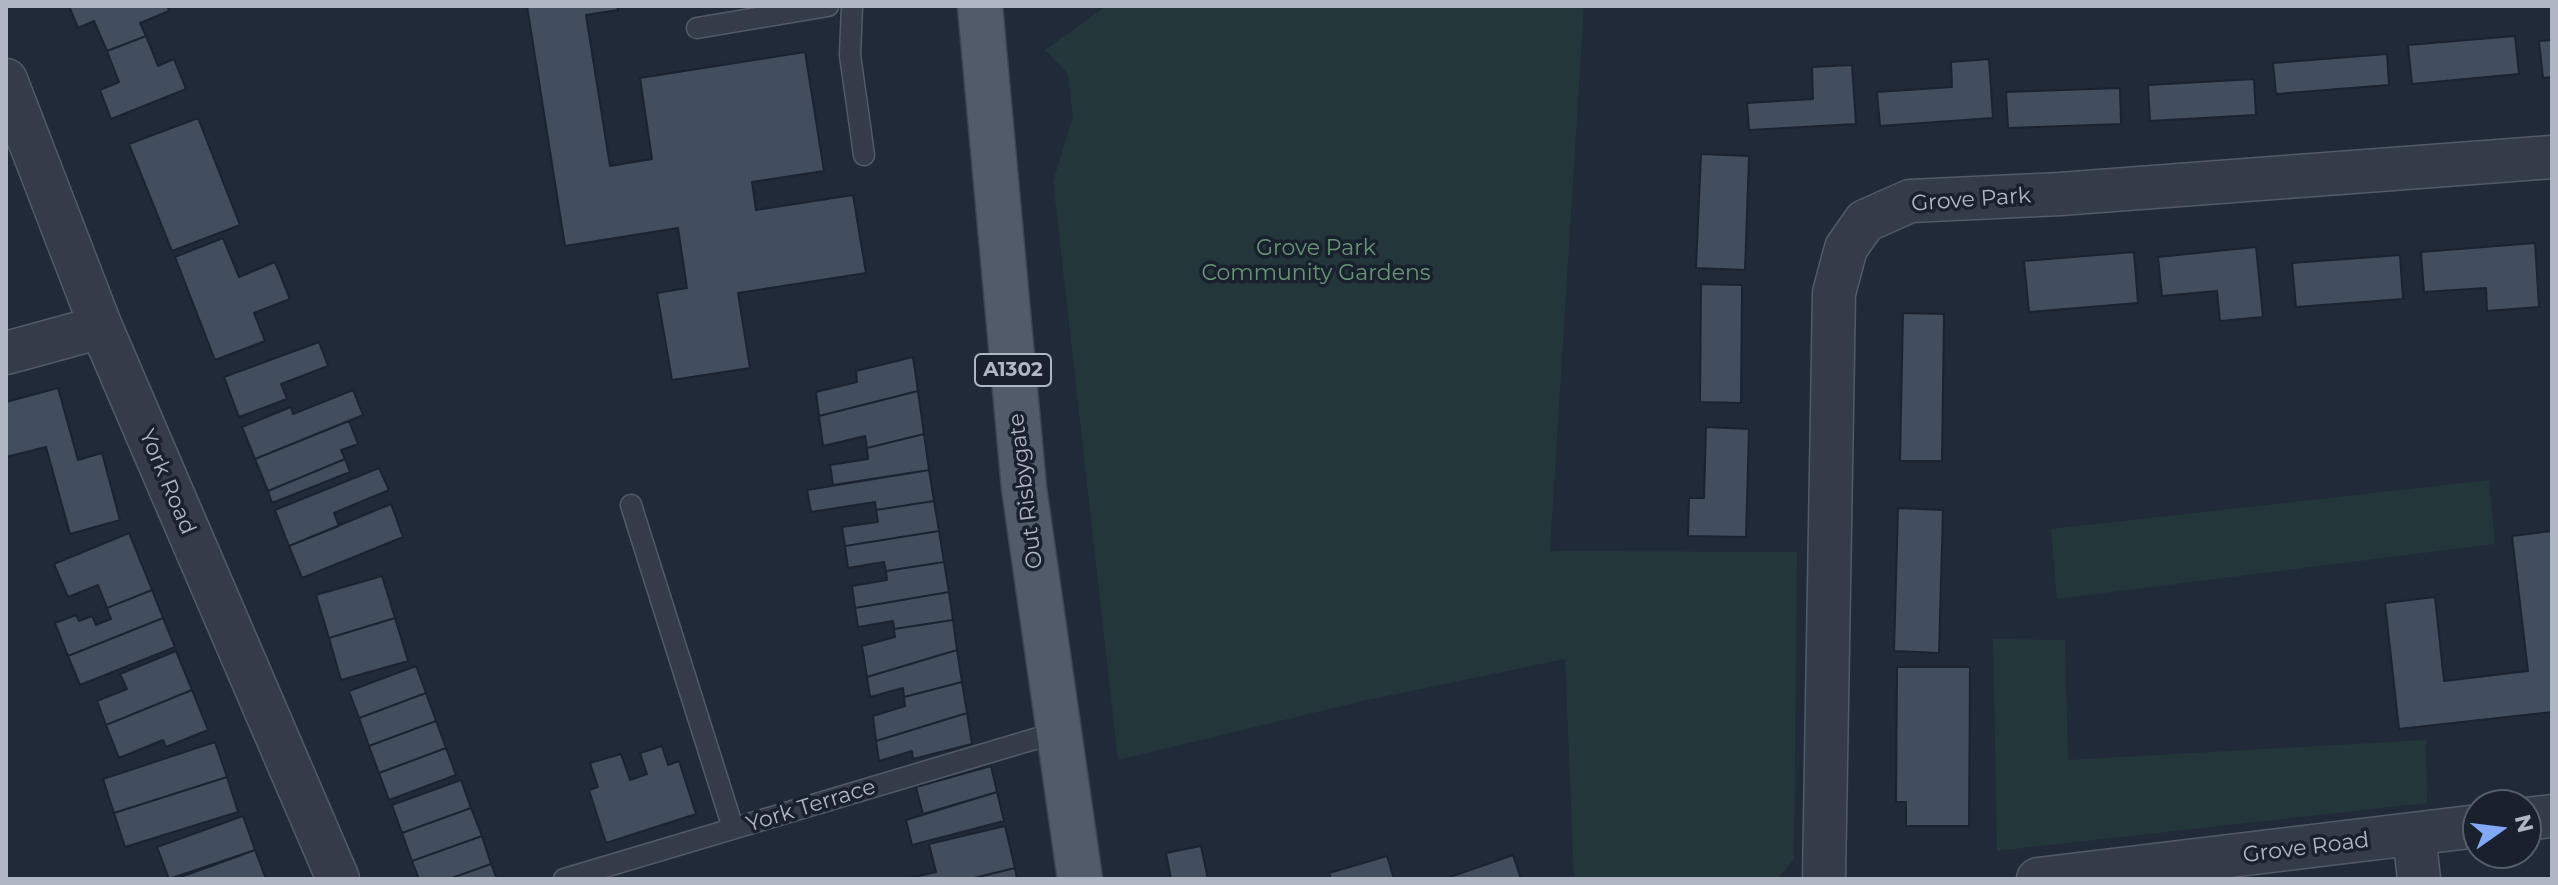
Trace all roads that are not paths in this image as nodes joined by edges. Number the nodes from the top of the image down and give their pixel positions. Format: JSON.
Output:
{"nodes":[{"id":1,"x":828,"y":6,"type":"edge"},
{"id":2,"x":852,"y":6,"type":"edge"},
{"id":3,"x":980,"y":6,"type":"edge"},
{"id":4,"x":697,"y":28,"type":"dead end"},
{"id":5,"x":6,"y":80,"type":"edge"},
{"id":6,"x":864,"y":155,"type":"dead end"},
{"id":7,"x":2552,"y":157,"type":"edge"},
{"id":8,"x":101,"y":327,"type":"junction"},
{"id":9,"x":6,"y":353,"type":"edge"},
{"id":10,"x":631,"y":505,"type":"dead end"},
{"id":11,"x":1058,"y":732,"type":"junction"},
{"id":12,"x":733,"y":828,"type":"junction"},
{"id":13,"x":2462,"y":828,"type":"edge"},
{"id":14,"x":2414,"y":835,"type":"junction"},
{"id":15,"x":338,"y":879,"type":"edge"},
{"id":16,"x":564,"y":879,"type":"edge"},
{"id":17,"x":1080,"y":879,"type":"edge"},
{"id":18,"x":1824,"y":879,"type":"edge"},
{"id":19,"x":2038,"y":879,"type":"edge"},
{"id":20,"x":2419,"y":879,"type":"edge"}],
"edges":[{"from":1,"to":4,"type":"lane"},
{"from":2,"to":6,"type":"lane"},
{"from":3,"to":11,"type":"main road","name":"Out Risbygate","number":"A1302"},
{"from":5,"to":8,"type":"street","name":"York Road"},
{"from":7,"to":18,"type":"street","name":"Grove Park"},
{"from":8,"to":9,"type":"street"},
{"from":8,"to":15,"type":"street","name":"York Road"},
{"from":10,"to":12,"type":"lane"},
{"from":11,"to":12,"type":"lane","name":"York Terrace"},
{"from":11,"to":17,"type":"main road","name":"Out Risbygate","number":"A1302"},
{"from":12,"to":16,"type":"lane","name":"York Terrace"},
{"from":13,"to":14,"type":"street","name":"Grove Road"},
{"from":14,"to":19,"type":"street","name":"Grove Road"},
{"from":14,"to":20,"type":"street"}]}
